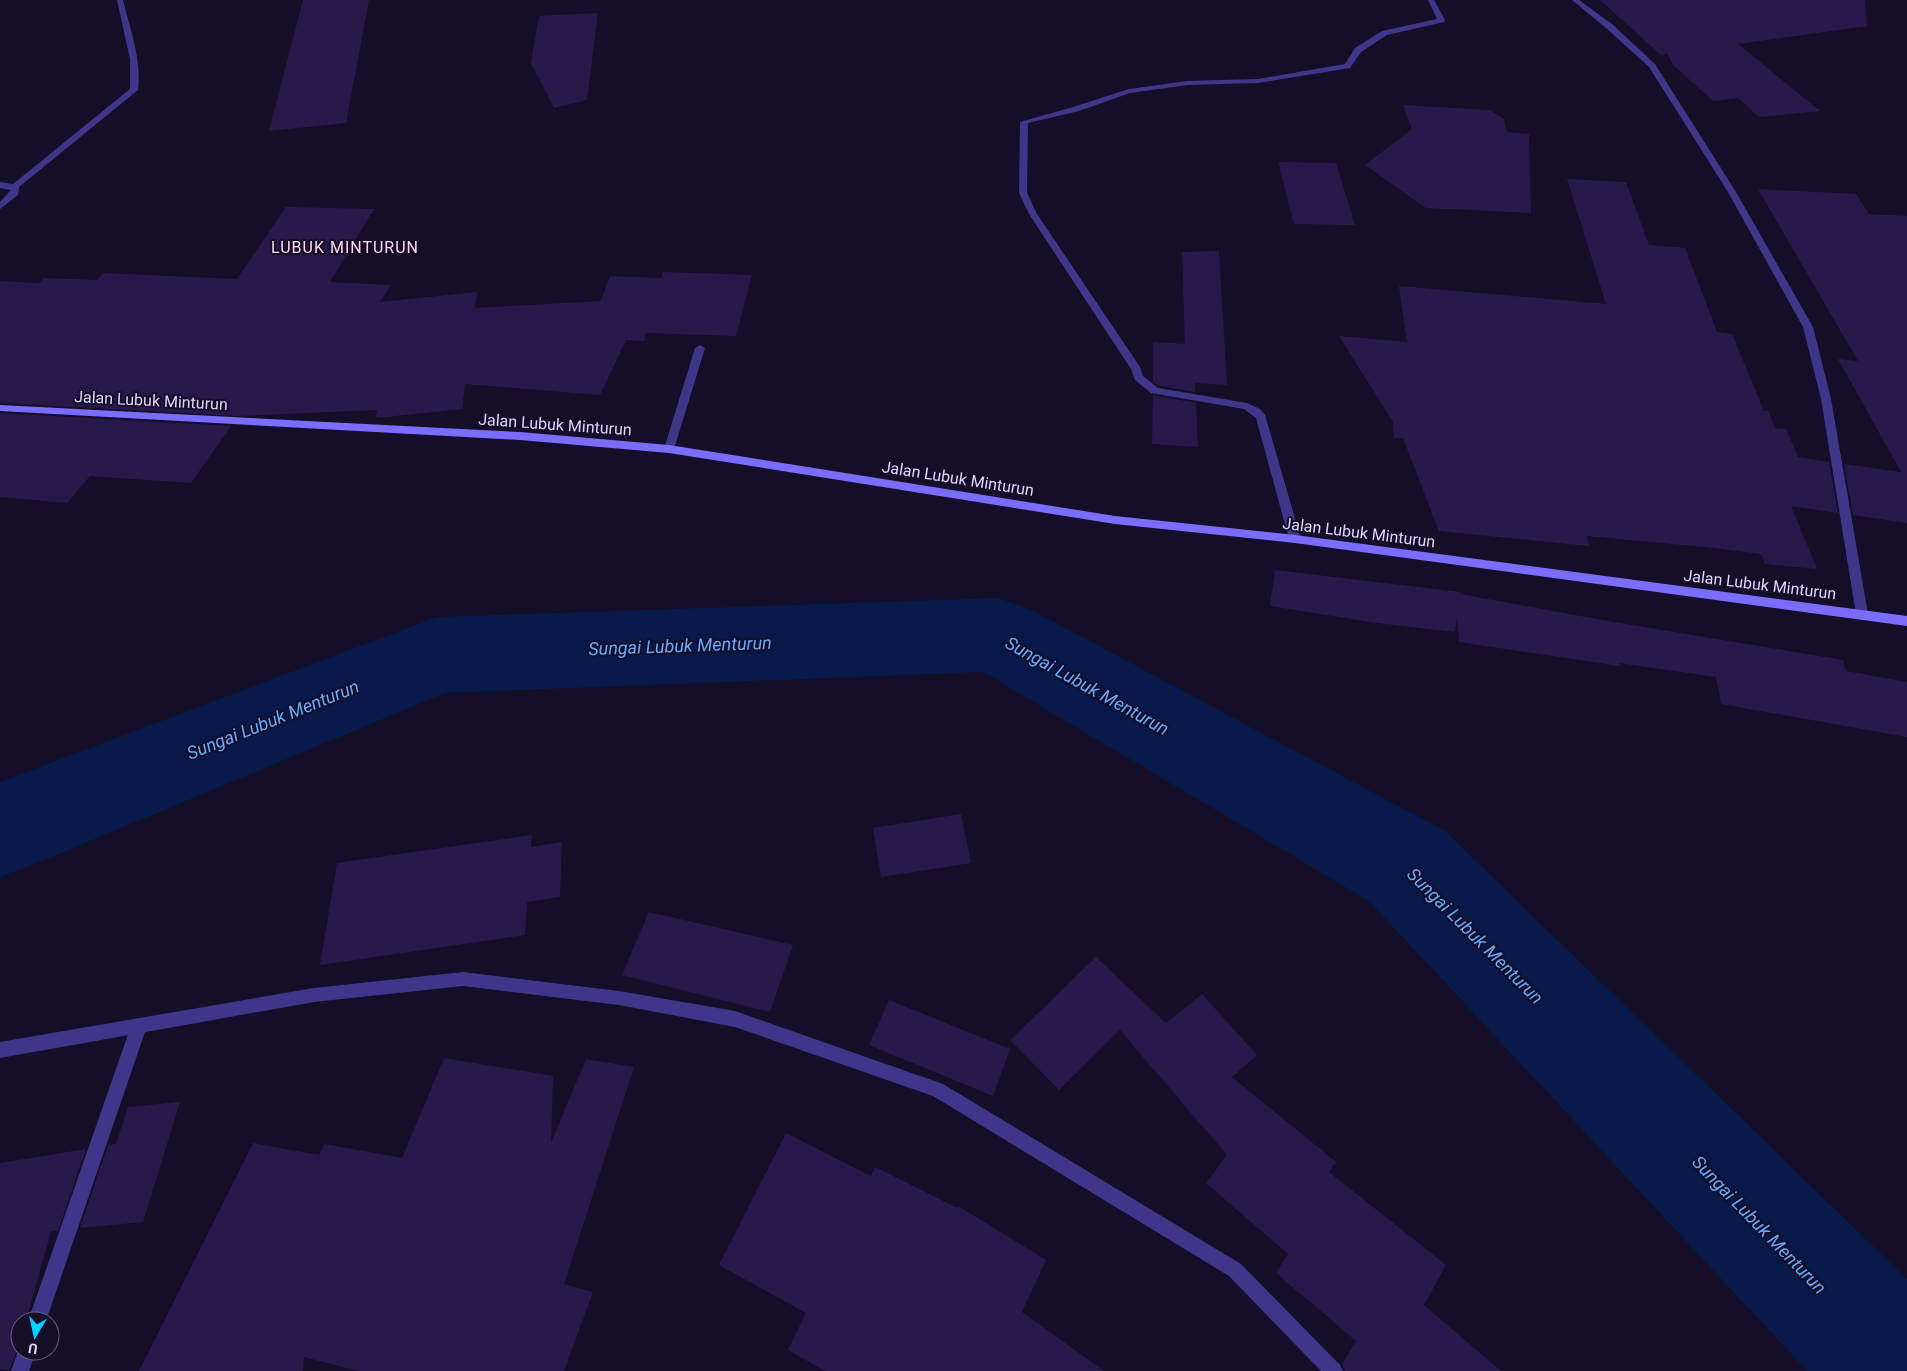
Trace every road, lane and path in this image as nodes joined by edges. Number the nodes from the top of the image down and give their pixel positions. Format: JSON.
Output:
{"nodes":[{"id":1,"x":120,"y":0,"type":"edge"},
{"id":2,"x":1431,"y":0,"type":"edge"},
{"id":3,"x":1575,"y":0,"type":"edge"},
{"id":4,"x":0,"y":185,"type":"edge"},
{"id":5,"x":14,"y":187,"type":"junction"},
{"id":6,"x":0,"y":206,"type":"edge"},
{"id":7,"x":700,"y":348,"type":"dead end"},
{"id":8,"x":0,"y":408,"type":"edge"},
{"id":9,"x":669,"y":449,"type":"junction"},
{"id":10,"x":1295,"y":539,"type":"junction"},
{"id":11,"x":1862,"y":614,"type":"junction"},
{"id":12,"x":1907,"y":620,"type":"edge"},
{"id":13,"x":139,"y":1026,"type":"junction"},
{"id":14,"x":0,"y":1050,"type":"edge"},
{"id":15,"x":41,"y":1311,"type":"edge"},
{"id":16,"x":1334,"y":1371,"type":"edge"}],
"edges":[{"from":1,"to":5,"type":"street"},
{"from":2,"to":10,"type":"street"},
{"from":3,"to":11,"type":"street"},
{"from":4,"to":5,"type":"street"},
{"from":5,"to":6,"type":"street"},
{"from":7,"to":9,"type":"street"},
{"from":8,"to":9,"type":"street","name":"Jalan Lubuk Minturun"},
{"from":9,"to":10,"type":"street","name":"Jalan Lubuk Minturun"},
{"from":10,"to":11,"type":"street","name":"Jalan Lubuk Minturun"},
{"from":11,"to":12,"type":"street","name":"Jalan Lubuk Minturun"},
{"from":13,"to":14,"type":"street"},
{"from":13,"to":15,"type":"street"},
{"from":13,"to":16,"type":"street"}]}
